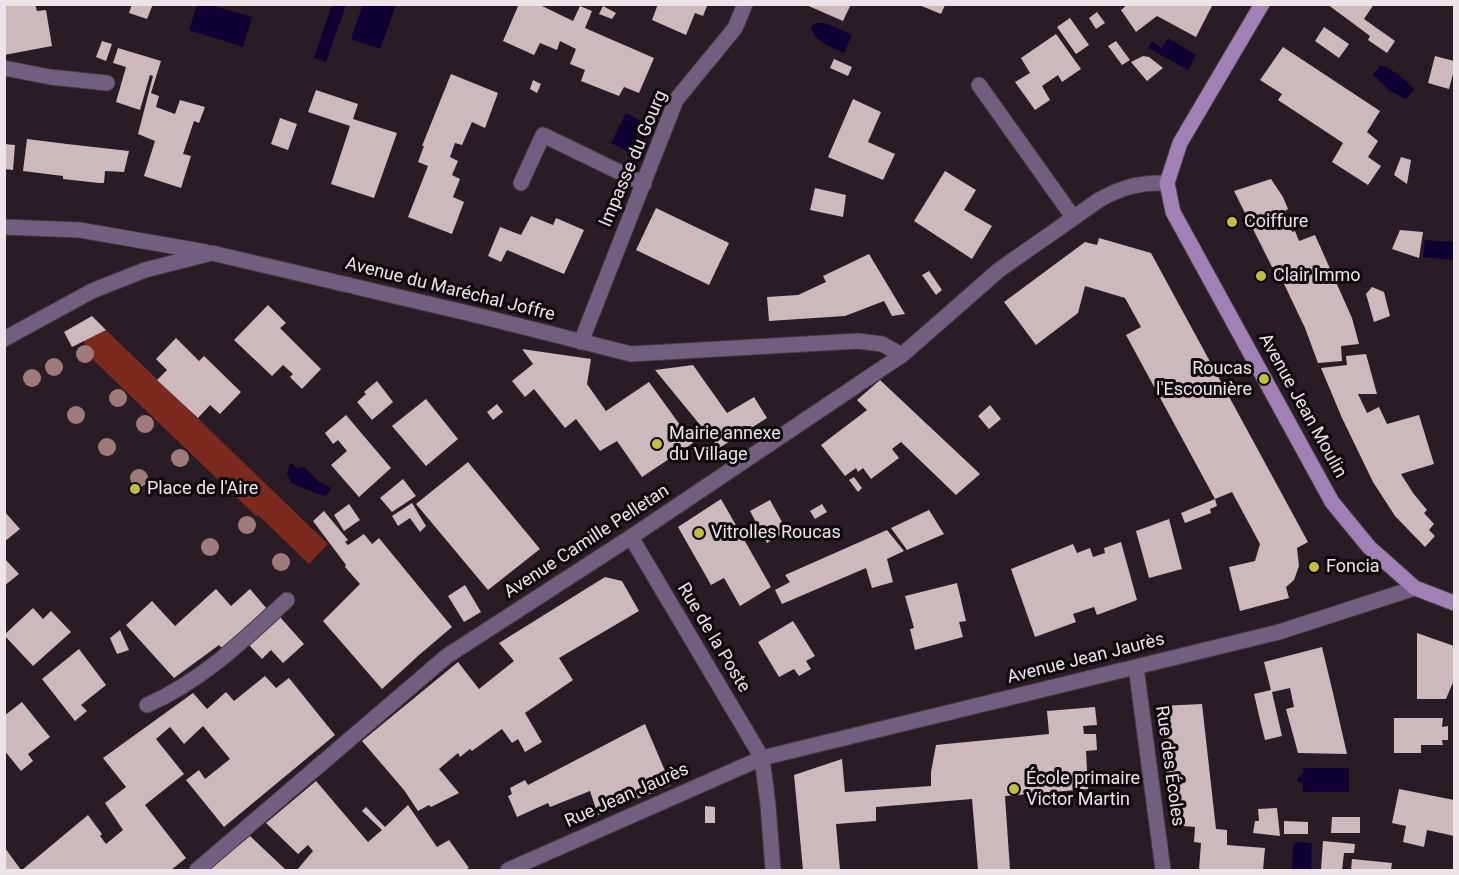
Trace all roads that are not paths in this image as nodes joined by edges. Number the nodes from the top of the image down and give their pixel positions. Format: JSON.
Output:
{"nodes":[{"id":1,"x":746,"y":4,"type":"edge"},
{"id":2,"x":1262,"y":4,"type":"edge"},
{"id":3,"x":4,"y":68,"type":"edge"},
{"id":4,"x":107,"y":83,"type":"dead end"},
{"id":5,"x":979,"y":85,"type":"dead end"},
{"id":6,"x":521,"y":183,"type":"dead end"},
{"id":7,"x":1167,"y":183,"type":"junction"},
{"id":8,"x":644,"y":184,"type":"junction"},
{"id":9,"x":1073,"y":217,"type":"junction"},
{"id":10,"x":4,"y":227,"type":"edge"},
{"id":11,"x":212,"y":254,"type":"junction"},
{"id":12,"x":4,"y":339,"type":"edge"},
{"id":13,"x":581,"y":342,"type":"junction"},
{"id":14,"x":902,"y":355,"type":"junction"},
{"id":15,"x":631,"y":537,"type":"junction"},
{"id":16,"x":1415,"y":588,"type":"junction"},
{"id":17,"x":287,"y":600,"type":"dead end"},
{"id":18,"x":1455,"y":603,"type":"edge"},
{"id":19,"x":1136,"y":667,"type":"junction"},
{"id":20,"x":147,"y":705,"type":"dead end"},
{"id":21,"x":762,"y":758,"type":"junction"},
{"id":22,"x":197,"y":870,"type":"edge"},
{"id":23,"x":508,"y":870,"type":"edge"},
{"id":24,"x":773,"y":870,"type":"edge"},
{"id":25,"x":1163,"y":870,"type":"edge"}],
"edges":[{"from":1,"to":8,"type":"street","name":"Impasse du Gourg"},
{"from":2,"to":7,"type":"street"},
{"from":3,"to":4,"type":"street"},
{"from":5,"to":9,"type":"street"},
{"from":6,"to":8,"type":"street"},
{"from":7,"to":9,"type":"street","name":"Avenue Camille Pelletan"},
{"from":7,"to":16,"type":"street","name":"Avenue Jean Moulin"},
{"from":8,"to":13,"type":"street","name":"Impasse du Gourg"},
{"from":9,"to":14,"type":"street","name":"Avenue Camille Pelletan"},
{"from":10,"to":11,"type":"street"},
{"from":11,"to":12,"type":"street","name":"Avenue du Maréchal Joffre"},
{"from":11,"to":13,"type":"street","name":"Avenue du Maréchal Joffre"},
{"from":13,"to":14,"type":"street","name":"Avenue du Maréchal Joffre"},
{"from":14,"to":15,"type":"street","name":"Avenue Camille Pelletan"},
{"from":15,"to":21,"type":"street","name":"Rue de la Poste"},
{"from":15,"to":22,"type":"street","name":"Avenue Camille Pelletan"},
{"from":16,"to":18,"type":"street","name":"Avenue Jean Moulin"},
{"from":16,"to":19,"type":"street","name":"Avenue Jean Jaurès"},
{"from":17,"to":20,"type":"street"},
{"from":19,"to":21,"type":"street","name":"Avenue Jean Jaurès"},
{"from":19,"to":25,"type":"street","name":"Rue des Écoles"},
{"from":21,"to":23,"type":"street","name":"Rue Jean Jaurès"},
{"from":21,"to":24,"type":"street"}]}
